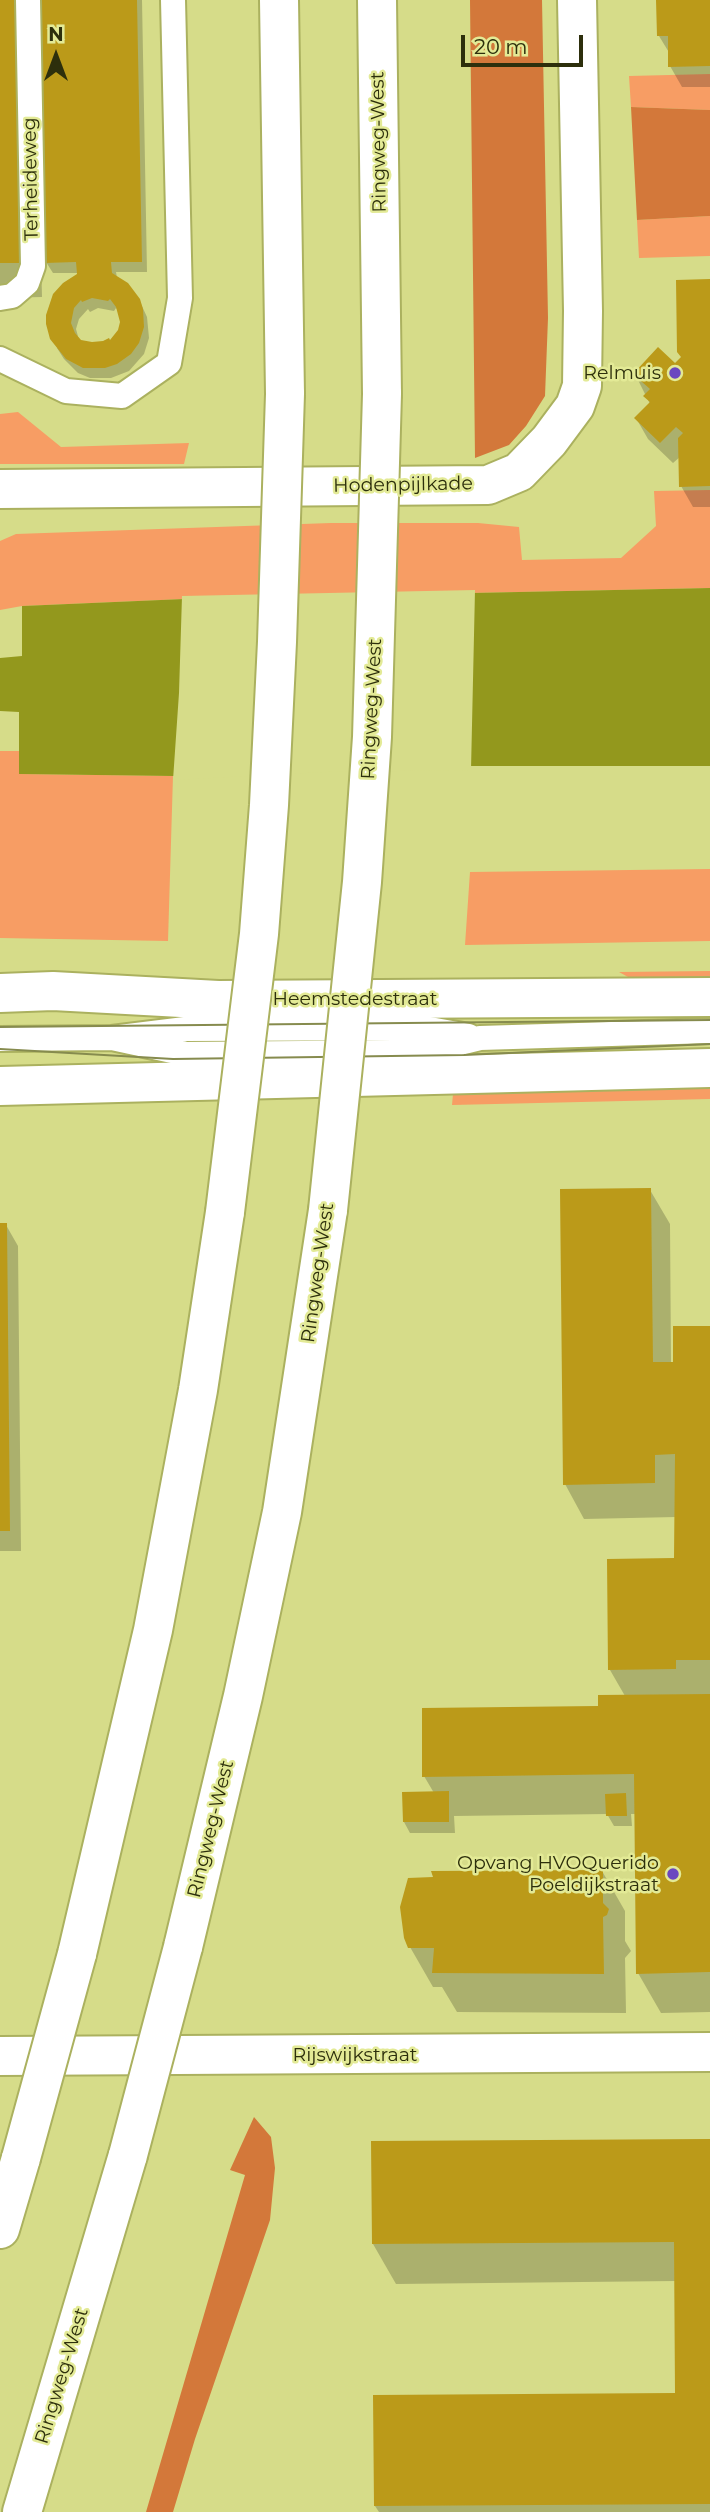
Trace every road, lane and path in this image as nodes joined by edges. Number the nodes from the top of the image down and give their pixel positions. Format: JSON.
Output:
{"nodes":[{"id":1,"x":28,"y":0,"type":"edge"},
{"id":2,"x":173,"y":0,"type":"edge"},
{"id":3,"x":279,"y":0,"type":"edge"},
{"id":4,"x":376,"y":0,"type":"edge"},
{"id":5,"x":577,"y":0,"type":"edge"},
{"id":6,"x":0,"y":298,"type":"edge"},
{"id":7,"x":0,"y":359,"type":"edge"},
{"id":8,"x":0,"y":489,"type":"edge"},
{"id":9,"x":0,"y":993,"type":"edge"},
{"id":10,"x":710,"y":997,"type":"edge"},
{"id":11,"x":710,"y":1031,"type":"edge"},
{"id":12,"x":0,"y":1039,"type":"edge"},
{"id":13,"x":710,"y":1069,"type":"edge"},
{"id":14,"x":0,"y":1086,"type":"edge"},
{"id":15,"x":710,"y":2052,"type":"edge"},
{"id":16,"x":0,"y":2056,"type":"edge"},
{"id":17,"x":0,"y":2229,"type":"edge"},
{"id":18,"x":22,"y":2512,"type":"edge"}],
"edges":[{"from":1,"to":6,"type":"lane","name":"Terheideweg"},
{"from":2,"to":7,"type":"lane"},
{"from":3,"to":17,"type":"main road","bridge":true},
{"from":4,"to":18,"type":"main road","name":"Ringweg-West","bridge":true},
{"from":5,"to":8,"type":"main road","name":"Hodenpijlkade"},
{"from":9,"to":10,"type":"main road","name":"Heemstedestraat"},
{"from":11,"to":12,"type":"lane"},
{"from":13,"to":14,"type":"main road"},
{"from":15,"to":16,"type":"main road","name":"Rijswijkstraat"}]}
